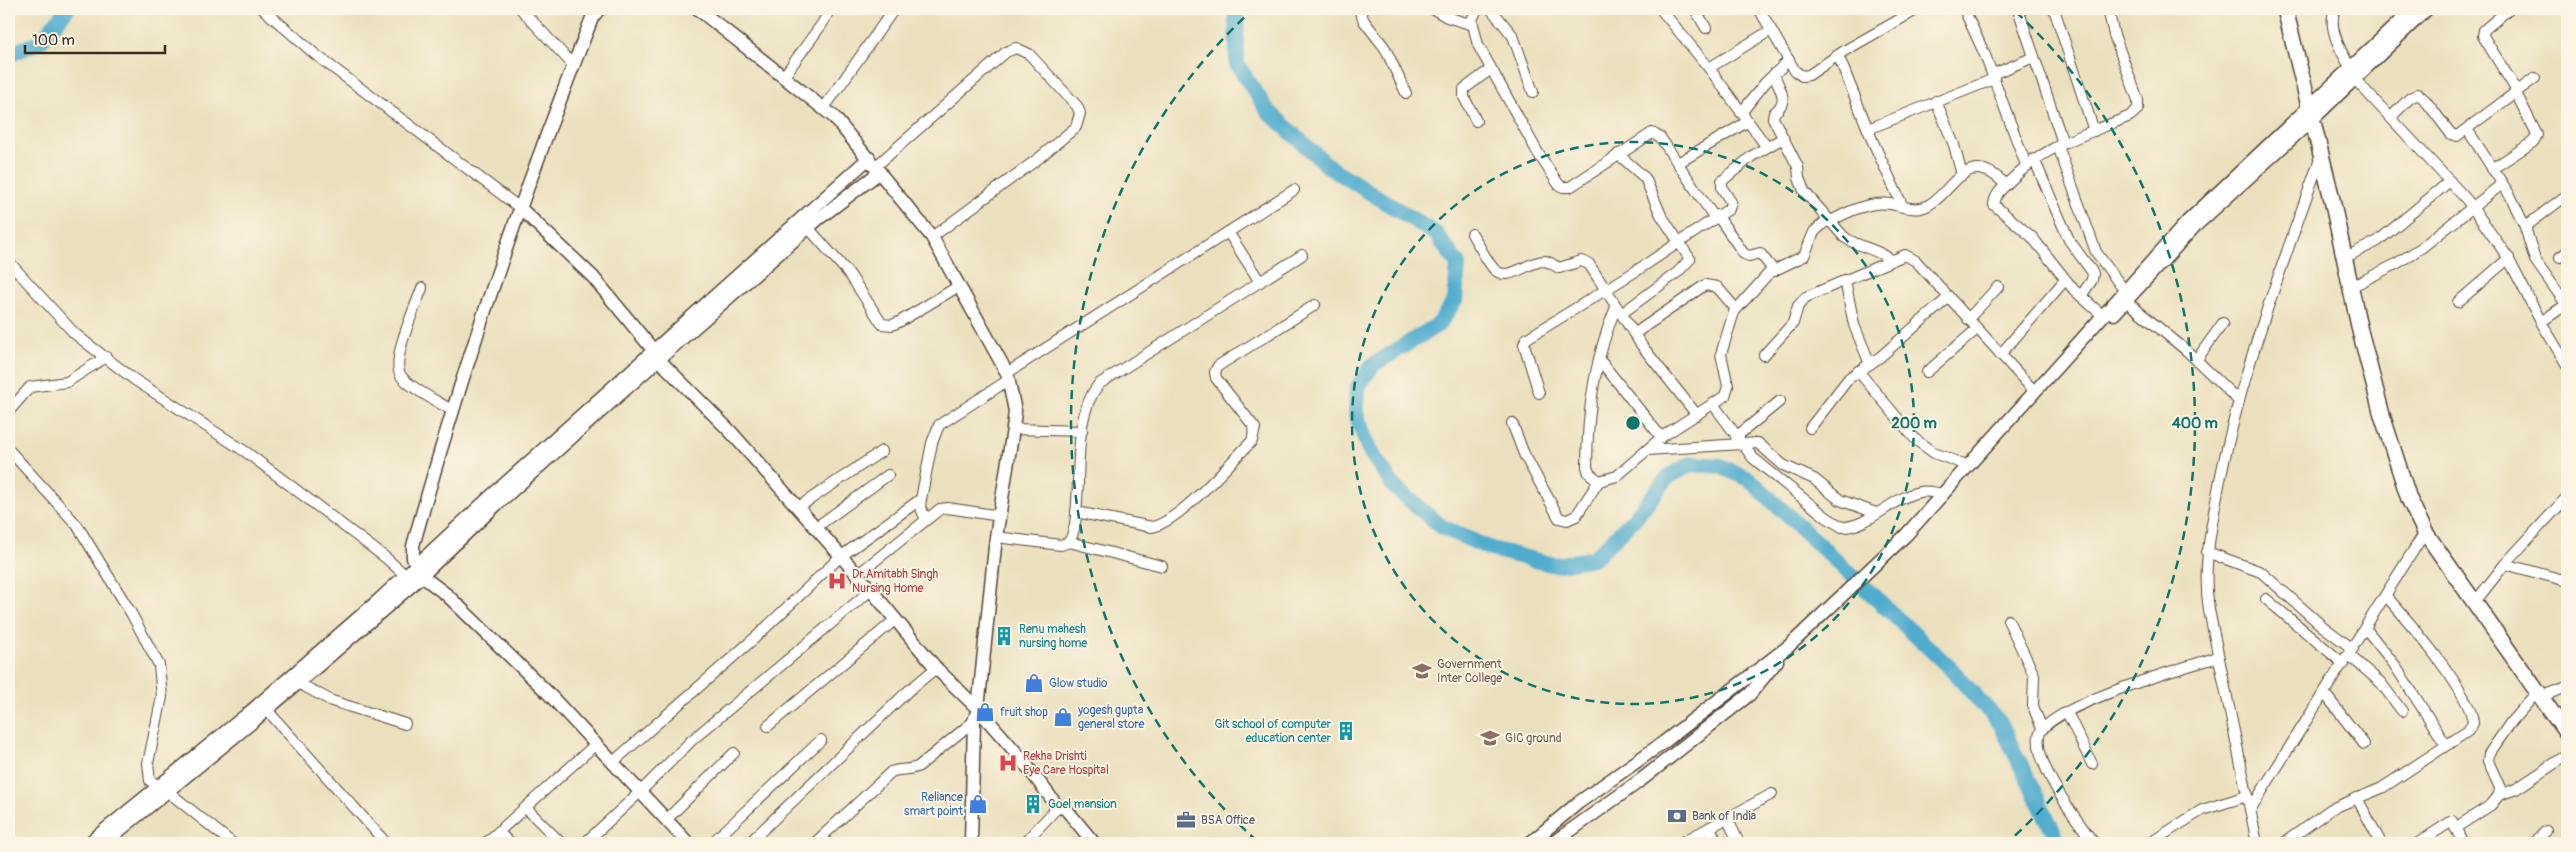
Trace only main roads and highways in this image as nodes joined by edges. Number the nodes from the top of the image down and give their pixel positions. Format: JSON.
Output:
{"nodes":[{"id":1,"x":2285,"y":9,"type":"edge"},
{"id":2,"x":2567,"y":734,"type":"edge"}],
"edges":[{"from":1,"to":2,"type":"main road"}]}
